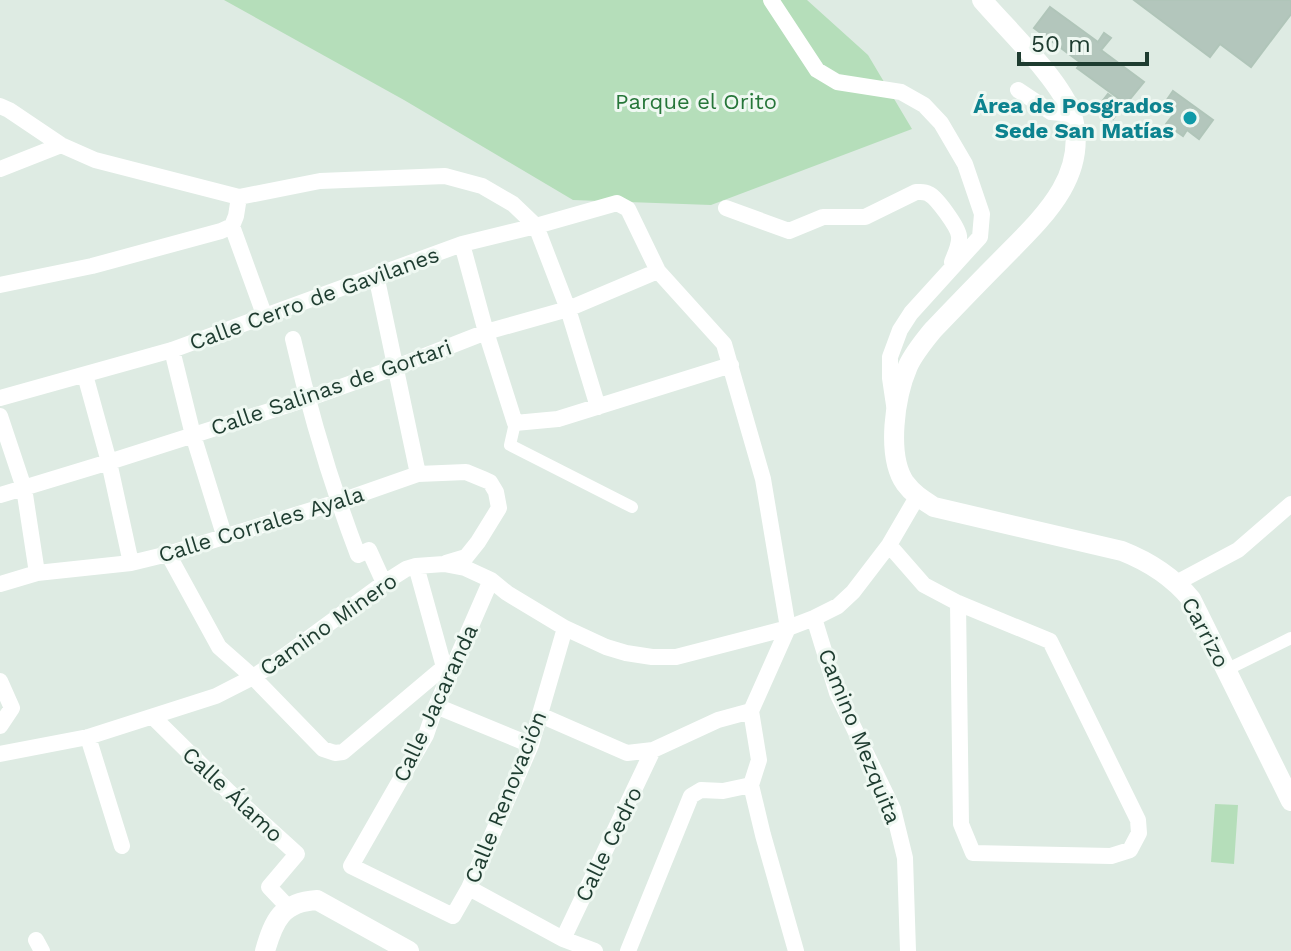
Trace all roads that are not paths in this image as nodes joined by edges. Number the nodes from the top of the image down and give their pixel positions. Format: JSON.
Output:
{"nodes":[{"id":1,"x":771,"y":0,"type":"edge"},
{"id":2,"x":982,"y":0,"type":"edge"},
{"id":3,"x":1018,"y":90,"type":"dead end"},
{"id":4,"x":0,"y":106,"type":"edge"},
{"id":5,"x":1071,"y":114,"type":"junction"},
{"id":6,"x":61,"y":145,"type":"junction"},
{"id":7,"x":0,"y":169,"type":"edge"},
{"id":8,"x":239,"y":197,"type":"junction"},
{"id":9,"x":726,"y":208,"type":"dead end"},
{"id":10,"x":232,"y":226,"type":"junction"},
{"id":11,"x":536,"y":226,"type":"junction"},
{"id":12,"x":462,"y":244,"type":"junction"},
{"id":13,"x":658,"y":271,"type":"junction"},
{"id":14,"x":946,"y":274,"type":"junction"},
{"id":15,"x":376,"y":275,"type":"junction"},
{"id":16,"x":0,"y":285,"type":"edge"},
{"id":17,"x":568,"y":309,"type":"junction"},
{"id":18,"x":265,"y":317,"type":"junction"},
{"id":19,"x":486,"y":332,"type":"junction"},
{"id":20,"x":293,"y":339,"type":"dead end"},
{"id":21,"x":172,"y":350,"type":"junction"},
{"id":22,"x":731,"y":365,"type":"junction"},
{"id":23,"x":394,"y":368,"type":"junction"},
{"id":24,"x":85,"y":375,"type":"junction"},
{"id":25,"x":0,"y":398,"type":"edge"},
{"id":26,"x":307,"y":399,"type":"junction"},
{"id":27,"x":598,"y":407,"type":"junction"},
{"id":28,"x":895,"y":412,"type":"junction"},
{"id":29,"x":0,"y":416,"type":"edge"},
{"id":30,"x":515,"y":423,"type":"junction"},
{"id":31,"x":193,"y":435,"type":"junction"},
{"id":32,"x":109,"y":462,"type":"junction"},
{"id":33,"x":418,"y":474,"type":"junction"},
{"id":34,"x":24,"y":488,"type":"junction"},
{"id":35,"x":0,"y":495,"type":"edge"},
{"id":36,"x":917,"y":497,"type":"junction"},
{"id":37,"x":338,"y":502,"type":"junction"},
{"id":38,"x":1291,"y":504,"type":"edge"},
{"id":39,"x":632,"y":507,"type":"dead end"},
{"id":40,"x":225,"y":538,"type":"junction"},
{"id":41,"x":889,"y":545,"type":"junction"},
{"id":42,"x":168,"y":554,"type":"junction"},
{"id":43,"x":131,"y":563,"type":"junction"},
{"id":44,"x":444,"y":564,"type":"junction"},
{"id":45,"x":416,"y":566,"type":"junction"},
{"id":46,"x":37,"y":573,"type":"junction"},
{"id":47,"x":491,"y":580,"type":"junction"},
{"id":48,"x":1178,"y":582,"type":"junction"},
{"id":49,"x":384,"y":583,"type":"junction"},
{"id":50,"x":0,"y":584,"type":"edge"},
{"id":51,"x":958,"y":603,"type":"junction"},
{"id":52,"x":814,"y":618,"type":"junction"},
{"id":53,"x":565,"y":628,"type":"junction"},
{"id":54,"x":788,"y":628,"type":"junction"},
{"id":55,"x":1291,"y":638,"type":"edge"},
{"id":56,"x":1226,"y":670,"type":"junction"},
{"id":57,"x":253,"y":677,"type":"junction"},
{"id":58,"x":0,"y":681,"type":"edge"},
{"id":59,"x":436,"y":706,"type":"junction"},
{"id":60,"x":751,"y":711,"type":"junction"},
{"id":61,"x":540,"y":715,"type":"junction"},
{"id":62,"x":153,"y":717,"type":"junction"},
{"id":63,"x":0,"y":728,"type":"edge"},
{"id":64,"x":88,"y":737,"type":"junction"},
{"id":65,"x":531,"y":745,"type":"junction"},
{"id":66,"x":653,"y":750,"type":"junction"},
{"id":67,"x":7,"y":752,"type":"edge"},
{"id":68,"x":751,"y":785,"type":"junction"},
{"id":69,"x":1291,"y":801,"type":"edge"},
{"id":70,"x":122,"y":846,"type":"dead end"},
{"id":71,"x":469,"y":888,"type":"junction"},
{"id":72,"x":288,"y":907,"type":"junction"},
{"id":73,"x":453,"y":916,"type":"joint"},
{"id":74,"x":563,"y":939,"type":"junction"},
{"id":75,"x":265,"y":951,"type":"edge"},
{"id":76,"x":409,"y":951,"type":"edge"},
{"id":77,"x":595,"y":951,"type":"edge"},
{"id":78,"x":628,"y":951,"type":"edge"},
{"id":79,"x":796,"y":951,"type":"edge"},
{"id":80,"x":908,"y":951,"type":"edge"}],
"edges":[{"from":1,"to":14,"type":"street"},
{"from":2,"to":5,"type":"street"},
{"from":3,"to":5,"type":"street"},
{"from":4,"to":6,"type":"street"},
{"from":5,"to":28,"type":"street"},
{"from":6,"to":7,"type":"street"},
{"from":6,"to":8,"type":"street"},
{"from":8,"to":10,"type":"street"},
{"from":8,"to":11,"type":"street"},
{"from":9,"to":14,"type":"street"},
{"from":10,"to":16,"type":"street"},
{"from":10,"to":18,"type":"street"},
{"from":11,"to":12,"type":"street","name":"Calle Cerro de Gavilanes"},
{"from":11,"to":13,"type":"street","name":"Calle Cerro de Gavilanes"},
{"from":11,"to":17,"type":"street"},
{"from":12,"to":15,"type":"street","name":"Calle Cerro de Gavilanes"},
{"from":12,"to":19,"type":"street"},
{"from":13,"to":17,"type":"street","name":"Calle Salinas de Gortari"},
{"from":13,"to":22,"type":"street"},
{"from":14,"to":28,"type":"street"},
{"from":15,"to":18,"type":"street","name":"Calle Cerro de Gavilanes"},
{"from":15,"to":23,"type":"street"},
{"from":17,"to":19,"type":"street","name":"Calle Salinas de Gortari"},
{"from":17,"to":27,"type":"street"},
{"from":18,"to":21,"type":"street","name":"Calle Cerro de Gavilanes"},
{"from":19,"to":23,"type":"street","name":"Calle Salinas de Gortari"},
{"from":19,"to":30,"type":"street"},
{"from":20,"to":26,"type":"street"},
{"from":21,"to":24,"type":"street","name":"Calle Cerro de Gavilanes"},
{"from":21,"to":31,"type":"street"},
{"from":22,"to":27,"type":"street"},
{"from":22,"to":54,"type":"street"},
{"from":23,"to":26,"type":"street","name":"Calle Salinas de Gortari"},
{"from":23,"to":33,"type":"street"},
{"from":24,"to":25,"type":"street","name":"Calle Cerro de Gavilanes"},
{"from":24,"to":32,"type":"street"},
{"from":26,"to":31,"type":"street","name":"Calle Salinas de Gortari"},
{"from":26,"to":37,"type":"street"},
{"from":27,"to":30,"type":"street"},
{"from":28,"to":36,"type":"street"},
{"from":29,"to":34,"type":"street"},
{"from":30,"to":39,"type":"street"},
{"from":31,"to":32,"type":"street","name":"Calle Salinas de Gortari"},
{"from":31,"to":40,"type":"street"},
{"from":32,"to":34,"type":"street","name":"Calle Salinas de Gortari"},
{"from":32,"to":43,"type":"street"},
{"from":33,"to":37,"type":"street","name":"Calle Corrales Ayala"},
{"from":33,"to":44,"type":"street","name":"Calle Corrales Ayala"},
{"from":34,"to":35,"type":"street","name":"Calle Salinas de Gortari"},
{"from":34,"to":46,"type":"street"},
{"from":36,"to":41,"type":"street","name":"Camino Minero"},
{"from":36,"to":48,"type":"street","name":"Carrizo"},
{"from":37,"to":40,"type":"street","name":"Calle Corrales Ayala"},
{"from":37,"to":49,"type":"street"},
{"from":38,"to":48,"type":"street"},
{"from":40,"to":42,"type":"street","name":"Calle Corrales Ayala"},
{"from":41,"to":51,"type":"street"},
{"from":41,"to":52,"type":"street","name":"Camino Minero"},
{"from":42,"to":43,"type":"street","name":"Calle Corrales Ayala"},
{"from":42,"to":57,"type":"street"},
{"from":43,"to":46,"type":"street","name":"Calle Corrales Ayala"},
{"from":44,"to":45,"type":"street","name":"Camino Minero"},
{"from":44,"to":47,"type":"street","name":"Camino Minero"},
{"from":45,"to":49,"type":"street","name":"Camino Minero"},
{"from":45,"to":57,"type":"street","name":"Calle Jacaranda"},
{"from":46,"to":50,"type":"street","name":"Calle Corrales Ayala"},
{"from":47,"to":53,"type":"street","name":"Camino Minero"},
{"from":47,"to":59,"type":"street","name":"Calle Jacaranda"},
{"from":48,"to":56,"type":"street","name":"Carrizo"},
{"from":49,"to":57,"type":"street","name":"Camino Minero"},
{"from":51,"to":51,"type":"street"},
{"from":52,"to":54,"type":"street","name":"Camino Minero"},
{"from":52,"to":80,"type":"street","name":"Camino Mezquita"},
{"from":53,"to":54,"type":"street","name":"Camino Minero"},
{"from":53,"to":61,"type":"street","name":"Calle Renovación"},
{"from":54,"to":60,"type":"street"},
{"from":55,"to":56,"type":"street"},
{"from":56,"to":69,"type":"street","name":"Carrizo"},
{"from":57,"to":62,"type":"street","name":"Camino Minero"},
{"from":58,"to":63,"type":"street"},
{"from":59,"to":65,"type":"street"},
{"from":59,"to":73,"type":"street","name":"Calle Jacaranda"},
{"from":60,"to":66,"type":"street"},
{"from":60,"to":68,"type":"street"},
{"from":61,"to":65,"type":"street","name":"Calle Renovación"},
{"from":61,"to":66,"type":"street"},
{"from":62,"to":64,"type":"street","name":"Camino Minero"},
{"from":62,"to":72,"type":"street","name":"Calle Álamo"},
{"from":63,"to":67,"type":"street"},
{"from":64,"to":67,"type":"street","name":"Camino Minero"},
{"from":64,"to":70,"type":"street"},
{"from":65,"to":71,"type":"street","name":"Calle Renovación"},
{"from":66,"to":74,"type":"street","name":"Calle Cedro"},
{"from":68,"to":78,"type":"street"},
{"from":68,"to":79,"type":"street"},
{"from":71,"to":73,"type":"street","name":"Calle Renovación"},
{"from":71,"to":74,"type":"street"},
{"from":72,"to":75,"type":"street"},
{"from":72,"to":76,"type":"street"},
{"from":74,"to":77,"type":"street"}]}
